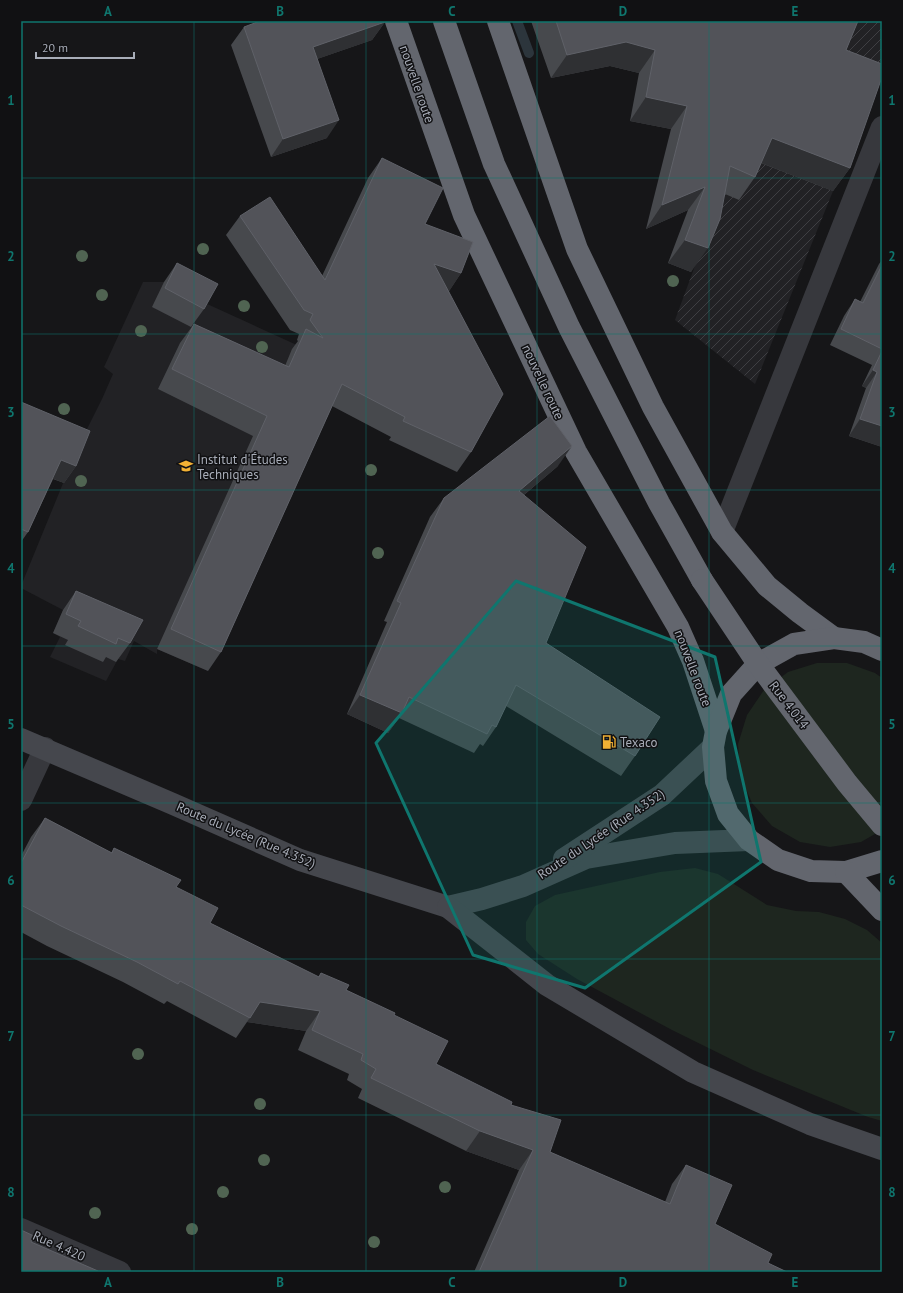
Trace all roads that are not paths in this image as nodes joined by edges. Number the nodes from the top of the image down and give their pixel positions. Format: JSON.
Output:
{"nodes":[{"id":1,"x":396,"y":21,"type":"edge"},
{"id":2,"x":444,"y":21,"type":"edge"},
{"id":3,"x":498,"y":21,"type":"edge"},
{"id":4,"x":882,"y":127,"type":"edge"},
{"id":5,"x":722,"y":532,"type":"junction"},
{"id":6,"x":834,"y":638,"type":"junction"},
{"id":7,"x":882,"y":650,"type":"edge"},
{"id":8,"x":21,"y":739,"type":"edge"},
{"id":9,"x":714,"y":739,"type":"junction"},
{"id":10,"x":45,"y":748,"type":"junction"},
{"id":11,"x":21,"y":800,"type":"edge"},
{"id":12,"x":882,"y":825,"type":"edge"},
{"id":13,"x":749,"y":840,"type":"junction"},
{"id":14,"x":882,"y":861,"type":"edge"},
{"id":15,"x":846,"y":872,"type":"junction"},
{"id":16,"x":523,"y":886,"type":"junction"},
{"id":17,"x":448,"y":907,"type":"junction"},
{"id":18,"x":882,"y":910,"type":"edge"},
{"id":19,"x":882,"y":1149,"type":"edge"},
{"id":20,"x":21,"y":1229,"type":"edge"},
{"id":21,"x":120,"y":1272,"type":"edge"}],
"edges":[{"from":1,"to":9,"type":"highway","name":"nouvelle route"},
{"from":2,"to":12,"type":"highway","name":"Rue 4.014","bridge":true},
{"from":3,"to":5,"type":"highway"},
{"from":4,"to":5,"type":"street"},
{"from":5,"to":6,"type":"highway"},
{"from":6,"to":7,"type":"highway"},
{"from":6,"to":9,"type":"highway"},
{"from":8,"to":10,"type":"main road","name":"Route du Lycée (Rue 4.352)"},
{"from":9,"to":13,"type":"highway"},
{"from":9,"to":16,"type":"main road","name":"Route du Lycée (Rue 4.352)"},
{"from":10,"to":11,"type":"street"},
{"from":10,"to":17,"type":"main road","name":"Route du Lycée (Rue 4.352)"},
{"from":13,"to":15,"type":"highway"},
{"from":13,"to":16,"type":"main road","name":"Route du Lycée (Rue 4.352)"},
{"from":14,"to":15,"type":"highway"},
{"from":15,"to":18,"type":"highway"},
{"from":16,"to":17,"type":"main road","name":"Route du Lycée (Rue 4.352)"},
{"from":17,"to":19,"type":"main road"},
{"from":20,"to":21,"type":"street","name":"Rue 4.420"}]}
